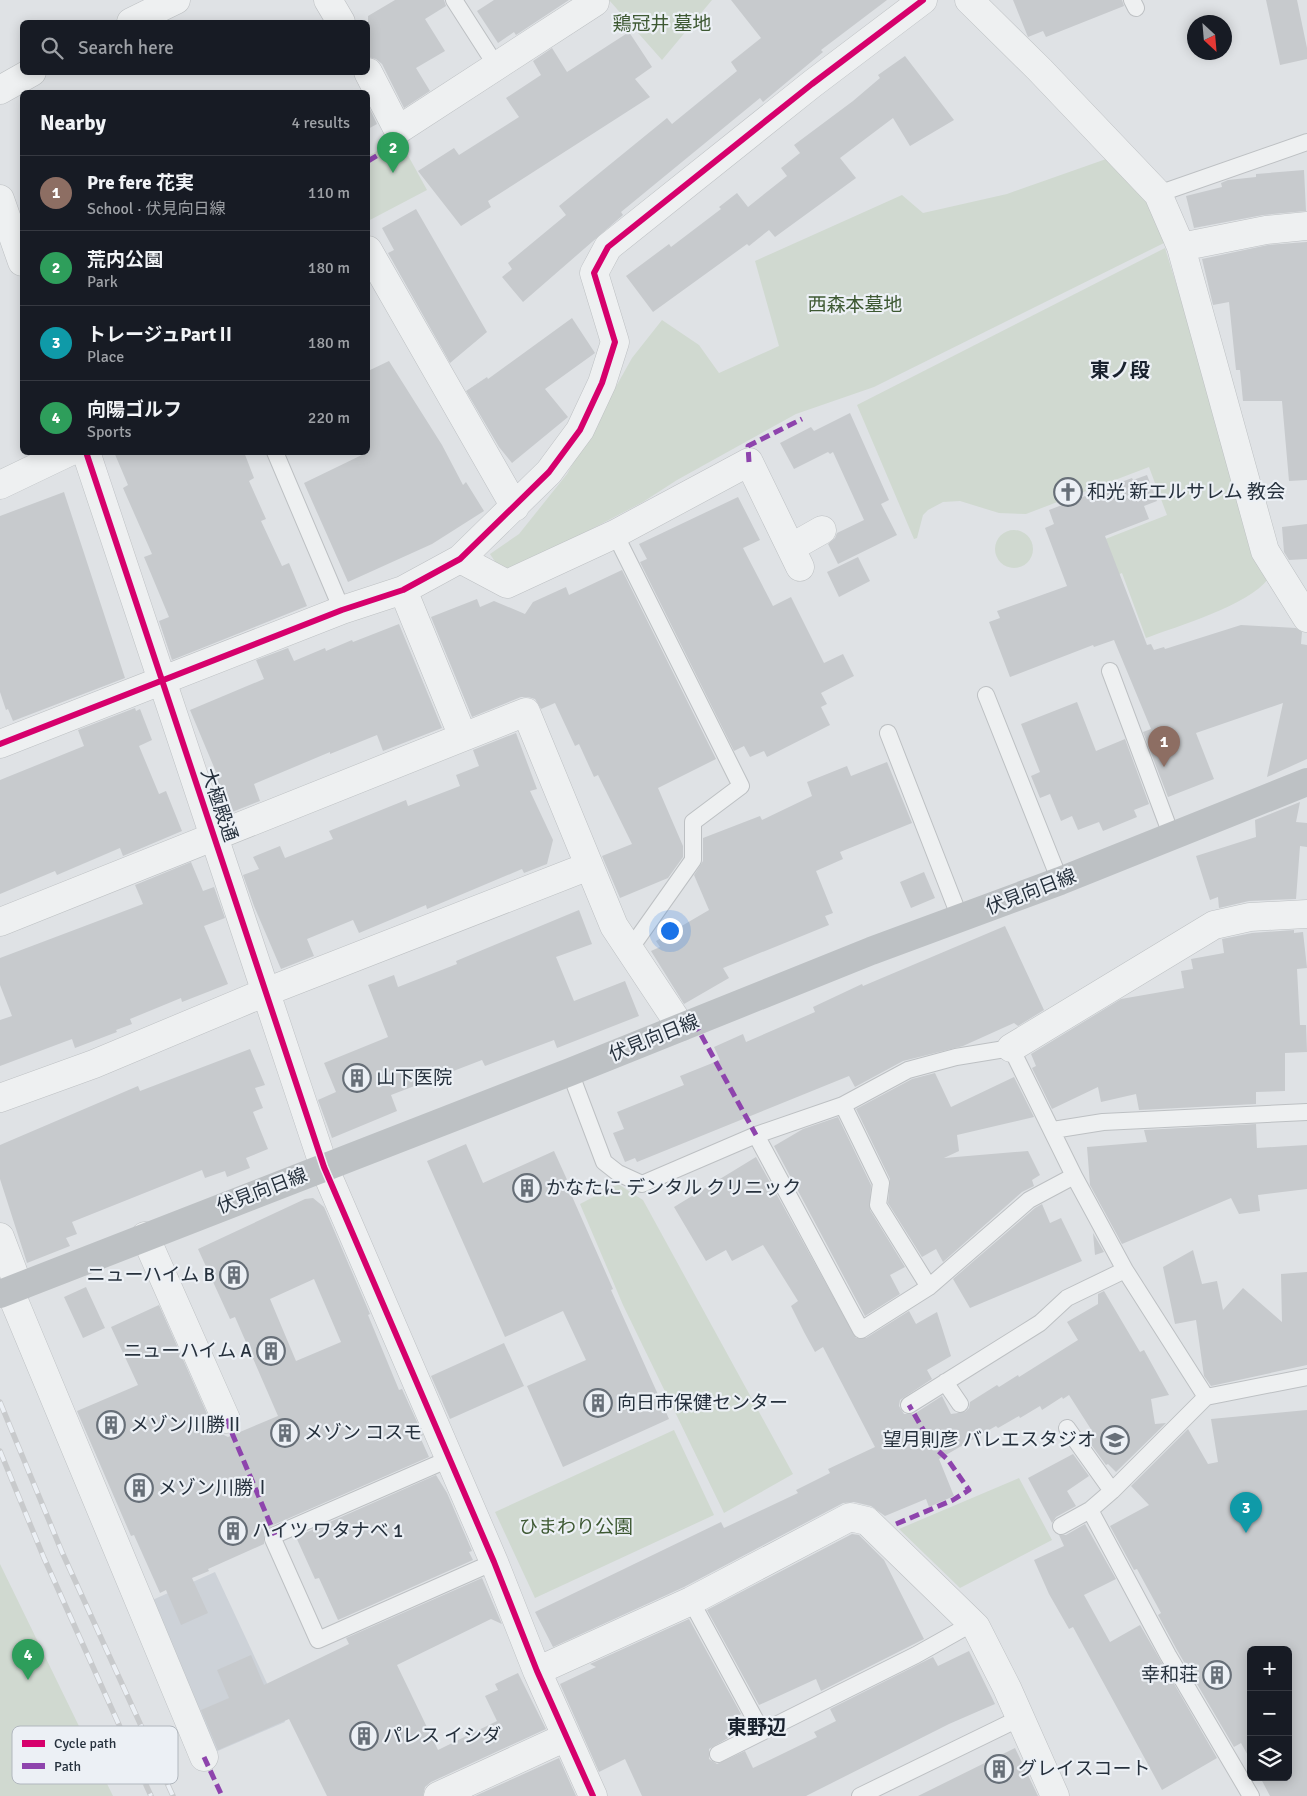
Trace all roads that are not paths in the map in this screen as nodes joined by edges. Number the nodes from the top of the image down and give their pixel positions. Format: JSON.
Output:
{"nodes":[{"id":1,"x":176,"y":0,"type":"edge"},
{"id":2,"x":328,"y":0,"type":"edge"},
{"id":3,"x":454,"y":0,"type":"edge"},
{"id":4,"x":923,"y":0,"type":"edge"},
{"id":5,"x":969,"y":0,"type":"edge"},
{"id":6,"x":595,"y":2,"type":"dead end"},
{"id":7,"x":135,"y":20,"type":"edge"},
{"id":8,"x":340,"y":20,"type":"edge"},
{"id":9,"x":497,"y":68,"type":"junction"},
{"id":10,"x":27,"y":75,"type":"edge"},
{"id":11,"x":370,"y":75,"type":"edge"},
{"id":12,"x":0,"y":90,"type":"edge"},
{"id":13,"x":1307,"y":142,"type":"edge"},
{"id":14,"x":1158,"y":194,"type":"junction"},
{"id":15,"x":0,"y":199,"type":"edge"},
{"id":16,"x":1307,"y":226,"type":"edge"},
{"id":17,"x":1181,"y":247,"type":"junction"},
{"id":18,"x":370,"y":254,"type":"edge"},
{"id":19,"x":20,"y":256,"type":"edge"},
{"id":20,"x":63,"y":455,"type":"edge"},
{"id":21,"x":87,"y":455,"type":"edge"},
{"id":22,"x":276,"y":455,"type":"edge"},
{"id":23,"x":0,"y":485,"type":"edge"},
{"id":24,"x":514,"y":507,"type":"junction"},
{"id":25,"x":822,"y":530,"type":"dead end"},
{"id":26,"x":615,"y":534,"type":"junction"},
{"id":27,"x":460,"y":559,"type":"junction"},
{"id":28,"x":403,"y":590,"type":"junction"},
{"id":29,"x":342,"y":610,"type":"junction"},
{"id":30,"x":1307,"y":618,"type":"edge"},
{"id":31,"x":1110,"y":671,"type":"dead end"},
{"id":32,"x":161,"y":681,"type":"junction"},
{"id":33,"x":986,"y":694,"type":"dead end"},
{"id":34,"x":888,"y":732,"type":"dead end"},
{"id":35,"x":463,"y":738,"type":"junction"},
{"id":36,"x":1,"y":739,"type":"edge"},
{"id":37,"x":1307,"y":782,"type":"edge"},
{"id":38,"x":1172,"y":836,"type":"junction"},
{"id":39,"x":214,"y":837,"type":"junction"},
{"id":40,"x":588,"y":866,"type":"junction"},
{"id":41,"x":1060,"y":881,"type":"junction"},
{"id":42,"x":1307,"y":914,"type":"edge"},
{"id":43,"x":960,"y":918,"type":"junction"},
{"id":44,"x":0,"y":922,"type":"edge"},
{"id":45,"x":630,"y":949,"type":"junction"},
{"id":46,"x":266,"y":992,"type":"junction"},
{"id":47,"x":681,"y":1027,"type":"junction"},
{"id":48,"x":1011,"y":1048,"type":"junction"},
{"id":49,"x":570,"y":1072,"type":"junction"},
{"id":50,"x":0,"y":1098,"type":"edge"},
{"id":51,"x":843,"y":1105,"type":"junction"},
{"id":52,"x":1307,"y":1112,"type":"edge"},
{"id":53,"x":1053,"y":1130,"type":"junction"},
{"id":54,"x":756,"y":1136,"type":"junction"},
{"id":55,"x":324,"y":1167,"type":"junction"},
{"id":56,"x":1074,"y":1176,"type":"junction"},
{"id":57,"x":145,"y":1236,"type":"junction"},
{"id":58,"x":0,"y":1237,"type":"edge"},
{"id":59,"x":1125,"y":1270,"type":"junction"},
{"id":60,"x":929,"y":1287,"type":"junction"},
{"id":61,"x":10,"y":1290,"type":"edge"},
{"id":62,"x":1307,"y":1376,"type":"edge"},
{"id":63,"x":945,"y":1382,"type":"junction"},
{"id":64,"x":1206,"y":1397,"type":"junction"},
{"id":65,"x":909,"y":1404,"type":"dead end"},
{"id":66,"x":960,"y":1404,"type":"dead end"},
{"id":67,"x":226,"y":1418,"type":"dead end"},
{"id":68,"x":1067,"y":1428,"type":"dead end"},
{"id":69,"x":449,"y":1459,"type":"junction"},
{"id":70,"x":1112,"y":1491,"type":"junction"},
{"id":71,"x":1090,"y":1510,"type":"junction"},
{"id":72,"x":1061,"y":1526,"type":"dead end"},
{"id":73,"x":494,"y":1562,"type":"junction"},
{"id":74,"x":691,"y":1601,"type":"junction"},
{"id":75,"x":973,"y":1623,"type":"junction"},
{"id":76,"x":537,"y":1671,"type":"junction"},
{"id":77,"x":1020,"y":1718,"type":"junction"},
{"id":78,"x":762,"y":1732,"type":"junction"},
{"id":79,"x":566,"y":1737,"type":"junction"},
{"id":80,"x":718,"y":1754,"type":"dead end"},
{"id":81,"x":204,"y":1757,"type":"dead end"},
{"id":82,"x":878,"y":1792,"type":"edge"},
{"id":83,"x":438,"y":1796,"type":"edge"},
{"id":84,"x":593,"y":1796,"type":"edge"},
{"id":85,"x":860,"y":1796,"type":"edge"},
{"id":86,"x":1055,"y":1796,"type":"edge"},
{"id":87,"x":1251,"y":1796,"type":"edge"}],
"edges":[{"from":1,"to":7,"type":"street"},
{"from":2,"to":8,"type":"street"},
{"from":3,"to":9,"type":"lane"},
{"from":4,"to":24,"type":"street"},
{"from":5,"to":14,"type":"street"},
{"from":6,"to":9,"type":"street"},
{"from":9,"to":11,"type":"street"},
{"from":10,"to":12,"type":"street"},
{"from":13,"to":14,"type":"lane"},
{"from":14,"to":17,"type":"street"},
{"from":15,"to":19,"type":"street"},
{"from":16,"to":17,"type":"street"},
{"from":17,"to":30,"type":"street"},
{"from":18,"to":24,"type":"street"},
{"from":20,"to":23,"type":"street"},
{"from":21,"to":32,"type":"street","name":"大極殿通"},
{"from":22,"to":29,"type":"lane"},
{"from":24,"to":27,"type":"street"},
{"from":25,"to":26,"type":"street"},
{"from":26,"to":27,"type":"street"},
{"from":26,"to":45,"type":"lane"},
{"from":27,"to":28,"type":"street"},
{"from":28,"to":29,"type":"street"},
{"from":28,"to":35,"type":"street"},
{"from":29,"to":32,"type":"street"},
{"from":31,"to":38,"type":"lane"},
{"from":32,"to":36,"type":"street"},
{"from":32,"to":39,"type":"street","name":"大極殿通"},
{"from":33,"to":41,"type":"lane"},
{"from":34,"to":43,"type":"lane"},
{"from":35,"to":39,"type":"street"},
{"from":35,"to":40,"type":"street"},
{"from":37,"to":38,"type":"main road","name":"伏見向日線"},
{"from":38,"to":41,"type":"main road","name":"伏見向日線"},
{"from":39,"to":44,"type":"street"},
{"from":39,"to":46,"type":"street","name":"大極殿通"},
{"from":40,"to":45,"type":"street"},
{"from":40,"to":46,"type":"street"},
{"from":41,"to":43,"type":"main road","name":"伏見向日線"},
{"from":42,"to":48,"type":"street"},
{"from":43,"to":47,"type":"main road","name":"伏見向日線"},
{"from":45,"to":47,"type":"street"},
{"from":46,"to":50,"type":"street"},
{"from":46,"to":55,"type":"street","name":"大極殿通"},
{"from":47,"to":49,"type":"main road","name":"伏見向日線"},
{"from":48,"to":51,"type":"lane"},
{"from":48,"to":53,"type":"lane"},
{"from":49,"to":54,"type":"lane"},
{"from":49,"to":55,"type":"main road","name":"伏見向日線"},
{"from":51,"to":54,"type":"lane"},
{"from":51,"to":60,"type":"lane"},
{"from":52,"to":53,"type":"lane"},
{"from":53,"to":56,"type":"lane"},
{"from":54,"to":60,"type":"lane"},
{"from":55,"to":57,"type":"main road","name":"伏見向日線"},
{"from":55,"to":69,"type":"street","name":"大極殿通"},
{"from":56,"to":59,"type":"lane"},
{"from":56,"to":60,"type":"lane"},
{"from":57,"to":61,"type":"main road","name":"伏見向日線"},
{"from":57,"to":67,"type":"street"},
{"from":58,"to":61,"type":"street"},
{"from":59,"to":63,"type":"lane"},
{"from":59,"to":64,"type":"lane"},
{"from":61,"to":81,"type":"street"},
{"from":62,"to":64,"type":"lane"},
{"from":63,"to":65,"type":"lane"},
{"from":63,"to":66,"type":"lane"},
{"from":64,"to":70,"type":"lane"},
{"from":68,"to":70,"type":"lane"},
{"from":69,"to":73,"type":"street","name":"大極殿通"},
{"from":69,"to":73,"type":"lane"},
{"from":70,"to":71,"type":"lane"},
{"from":71,"to":72,"type":"lane"},
{"from":71,"to":87,"type":"lane"},
{"from":73,"to":76,"type":"street","name":"大極殿通"},
{"from":74,"to":75,"type":"street"},
{"from":74,"to":76,"type":"street"},
{"from":74,"to":78,"type":"lane"},
{"from":75,"to":77,"type":"street"},
{"from":75,"to":78,"type":"lane"},
{"from":76,"to":79,"type":"street","name":"大極殿通"},
{"from":77,"to":82,"type":"lane"},
{"from":77,"to":86,"type":"street"},
{"from":78,"to":80,"type":"lane"},
{"from":79,"to":83,"type":"street"},
{"from":79,"to":84,"type":"street","name":"大極殿通"},
{"from":82,"to":85,"type":"lane"}]}
